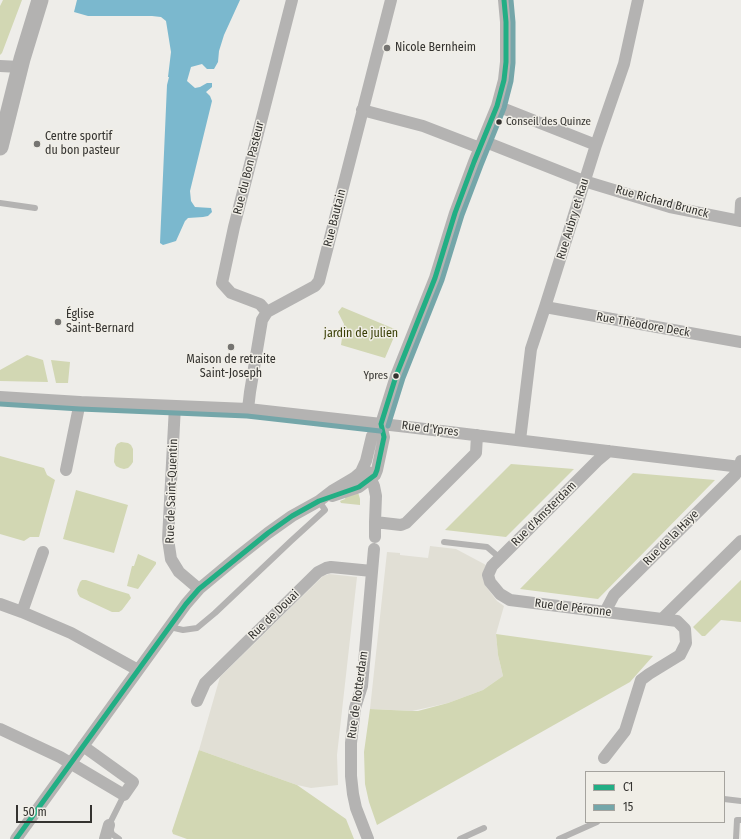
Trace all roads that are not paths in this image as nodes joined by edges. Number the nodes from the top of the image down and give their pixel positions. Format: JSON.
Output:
{"nodes":[{"id":1,"x":40,"y":0,"type":"edge"},
{"id":2,"x":292,"y":0,"type":"edge"},
{"id":3,"x":391,"y":0,"type":"edge"},
{"id":4,"x":504,"y":0,"type":"edge"},
{"id":5,"x":638,"y":0,"type":"edge"},
{"id":6,"x":0,"y":66,"type":"edge"},
{"id":7,"x":20,"y":66,"type":"junction"},
{"id":8,"x":497,"y":106,"type":"junction"},
{"id":9,"x":362,"y":110,"type":"junction"},
{"id":10,"x":481,"y":144,"type":"junction"},
{"id":11,"x":596,"y":145,"type":"junction"},
{"id":12,"x":0,"y":147,"type":"edge"},
{"id":13,"x":584,"y":181,"type":"junction"},
{"id":14,"x":0,"y":203,"type":"edge"},
{"id":15,"x":741,"y":203,"type":"edge"},
{"id":16,"x":35,"y":208,"type":"dead end"},
{"id":17,"x":741,"y":221,"type":"edge"},
{"id":18,"x":545,"y":307,"type":"junction"},
{"id":19,"x":267,"y":312,"type":"junction"},
{"id":20,"x":741,"y":342,"type":"edge"},
{"id":21,"x":0,"y":397,"type":"edge"},
{"id":22,"x":80,"y":402,"type":"junction"},
{"id":23,"x":175,"y":406,"type":"junction"},
{"id":24,"x":248,"y":409,"type":"junction"},
{"id":25,"x":381,"y":424,"type":"junction"},
{"id":26,"x":477,"y":435,"type":"junction"},
{"id":27,"x":520,"y":440,"type":"junction"},
{"id":28,"x":609,"y":451,"type":"junction"},
{"id":29,"x":366,"y":461,"type":"junction"},
{"id":30,"x":741,"y":465,"type":"edge"},
{"id":31,"x":66,"y":470,"type":"dead end"},
{"id":32,"x":371,"y":479,"type":"junction"},
{"id":33,"x":319,"y":501,"type":"junction"},
{"id":34,"x":375,"y":522,"type":"junction"},
{"id":35,"x":375,"y":537,"type":"dead end"},
{"id":36,"x":741,"y":541,"type":"edge"},
{"id":37,"x":444,"y":542,"type":"dead end"},
{"id":38,"x":374,"y":549,"type":"dead end"},
{"id":39,"x":43,"y":552,"type":"dead end"},
{"id":40,"x":500,"y":558,"type":"junction"},
{"id":41,"x":372,"y":571,"type":"junction"},
{"id":42,"x":490,"y":582,"type":"joint"},
{"id":43,"x":199,"y":589,"type":"junction"},
{"id":44,"x":0,"y":604,"type":"edge"},
{"id":45,"x":22,"y":612,"type":"junction"},
{"id":46,"x":605,"y":612,"type":"junction"},
{"id":47,"x":662,"y":619,"type":"junction"},
{"id":48,"x":170,"y":626,"type":"junction"},
{"id":49,"x":138,"y":670,"type":"junction"},
{"id":50,"x":197,"y":701,"type":"dead end"},
{"id":51,"x":0,"y":729,"type":"edge"},
{"id":52,"x":83,"y":746,"type":"junction"},
{"id":53,"x":604,"y":758,"type":"dead end"},
{"id":54,"x":70,"y":764,"type":"junction"},
{"id":55,"x":124,"y":795,"type":"junction"},
{"id":56,"x":725,"y":799,"type":"edge"},
{"id":57,"x":741,"y":801,"type":"edge"},
{"id":58,"x":741,"y":820,"type":"edge"},
{"id":59,"x":595,"y":823,"type":"edge"},
{"id":60,"x":109,"y":825,"type":"junction"},
{"id":61,"x":484,"y":828,"type":"dead end"},
{"id":62,"x":16,"y":839,"type":"edge"},
{"id":63,"x":105,"y":839,"type":"edge"},
{"id":64,"x":118,"y":839,"type":"edge"},
{"id":65,"x":368,"y":839,"type":"edge"},
{"id":66,"x":460,"y":839,"type":"edge"},
{"id":67,"x":559,"y":839,"type":"edge"},
{"id":68,"x":736,"y":839,"type":"edge"}],
"edges":[{"from":1,"to":7,"type":"street"},
{"from":2,"to":19,"type":"street","name":"Rue du Bon Pasteur"},
{"from":3,"to":9,"type":"street","name":"Rue Bautain"},
{"from":4,"to":8,"type":"street"},
{"from":5,"to":11,"type":"street","name":"Rue Aubry et Rau"},
{"from":6,"to":7,"type":"street"},
{"from":7,"to":12,"type":"street"},
{"from":8,"to":10,"type":"street"},
{"from":8,"to":11,"type":"street"},
{"from":9,"to":10,"type":"street","name":"Rue Richard Brunck"},
{"from":9,"to":19,"type":"street","name":"Rue Bautain"},
{"from":10,"to":13,"type":"street","name":"Rue Richard Brunck"},
{"from":10,"to":25,"type":"street"},
{"from":11,"to":13,"type":"street","name":"Rue Aubry et Rau"},
{"from":13,"to":17,"type":"street","name":"Rue Richard Brunck"},
{"from":13,"to":18,"type":"street","name":"Rue Aubry et Rau"},
{"from":14,"to":16,"type":"lane"},
{"from":15,"to":17,"type":"street"},
{"from":18,"to":20,"type":"street","name":"Rue Théodore Deck"},
{"from":18,"to":27,"type":"street","name":"Rue Aubry et Rau"},
{"from":19,"to":24,"type":"street"},
{"from":21,"to":22,"type":"street","name":"Rue d'Ypres"},
{"from":22,"to":23,"type":"street","name":"Rue d'Ypres"},
{"from":22,"to":31,"type":"street"},
{"from":23,"to":24,"type":"street","name":"Rue d'Ypres"},
{"from":23,"to":43,"type":"street","name":"Rue de Saint-Quentin"},
{"from":24,"to":25,"type":"street","name":"Rue d'Ypres"},
{"from":25,"to":26,"type":"street","name":"Rue d'Ypres"},
{"from":25,"to":29,"type":"street"},
{"from":25,"to":32,"type":"street"},
{"from":26,"to":27,"type":"street","name":"Rue d'Ypres"},
{"from":26,"to":34,"type":"street"},
{"from":27,"to":28,"type":"street","name":"Rue d'Ypres"},
{"from":28,"to":30,"type":"street","name":"Rue d'Ypres"},
{"from":28,"to":40,"type":"street","name":"Rue d'Amsterdam"},
{"from":29,"to":32,"type":"street"},
{"from":29,"to":33,"type":"street"},
{"from":30,"to":46,"type":"street","name":"Rue de la Haye"},
{"from":32,"to":33,"type":"street"},
{"from":32,"to":34,"type":"street"},
{"from":33,"to":43,"type":"street"},
{"from":33,"to":48,"type":"lane"},
{"from":34,"to":35,"type":"street"},
{"from":36,"to":47,"type":"street"},
{"from":37,"to":40,"type":"lane"},
{"from":38,"to":41,"type":"street","name":"Rue de Rotterdam"},
{"from":39,"to":45,"type":"street"},
{"from":40,"to":42,"type":"street","name":"Rue d'Amsterdam"},
{"from":41,"to":50,"type":"street","name":"Rue de Douai"},
{"from":41,"to":65,"type":"street","name":"Rue de Rotterdam"},
{"from":42,"to":46,"type":"street","name":"Rue de Péronne"},
{"from":43,"to":48,"type":"street"},
{"from":44,"to":45,"type":"street"},
{"from":45,"to":49,"type":"street"},
{"from":46,"to":47,"type":"street","name":"Rue de Péronne"},
{"from":47,"to":53,"type":"street","name":"Rue de Péronne"},
{"from":48,"to":49,"type":"street"},
{"from":49,"to":52,"type":"street"},
{"from":51,"to":54,"type":"street"},
{"from":52,"to":54,"type":"street"},
{"from":52,"to":55,"type":"street"},
{"from":54,"to":55,"type":"street"},
{"from":54,"to":62,"type":"street"},
{"from":55,"to":60,"type":"lane"},
{"from":56,"to":57,"type":"lane"},
{"from":58,"to":68,"type":"lane"},
{"from":59,"to":67,"type":"lane"},
{"from":60,"to":63,"type":"street"},
{"from":60,"to":64,"type":"lane"},
{"from":61,"to":66,"type":"lane"}]}
